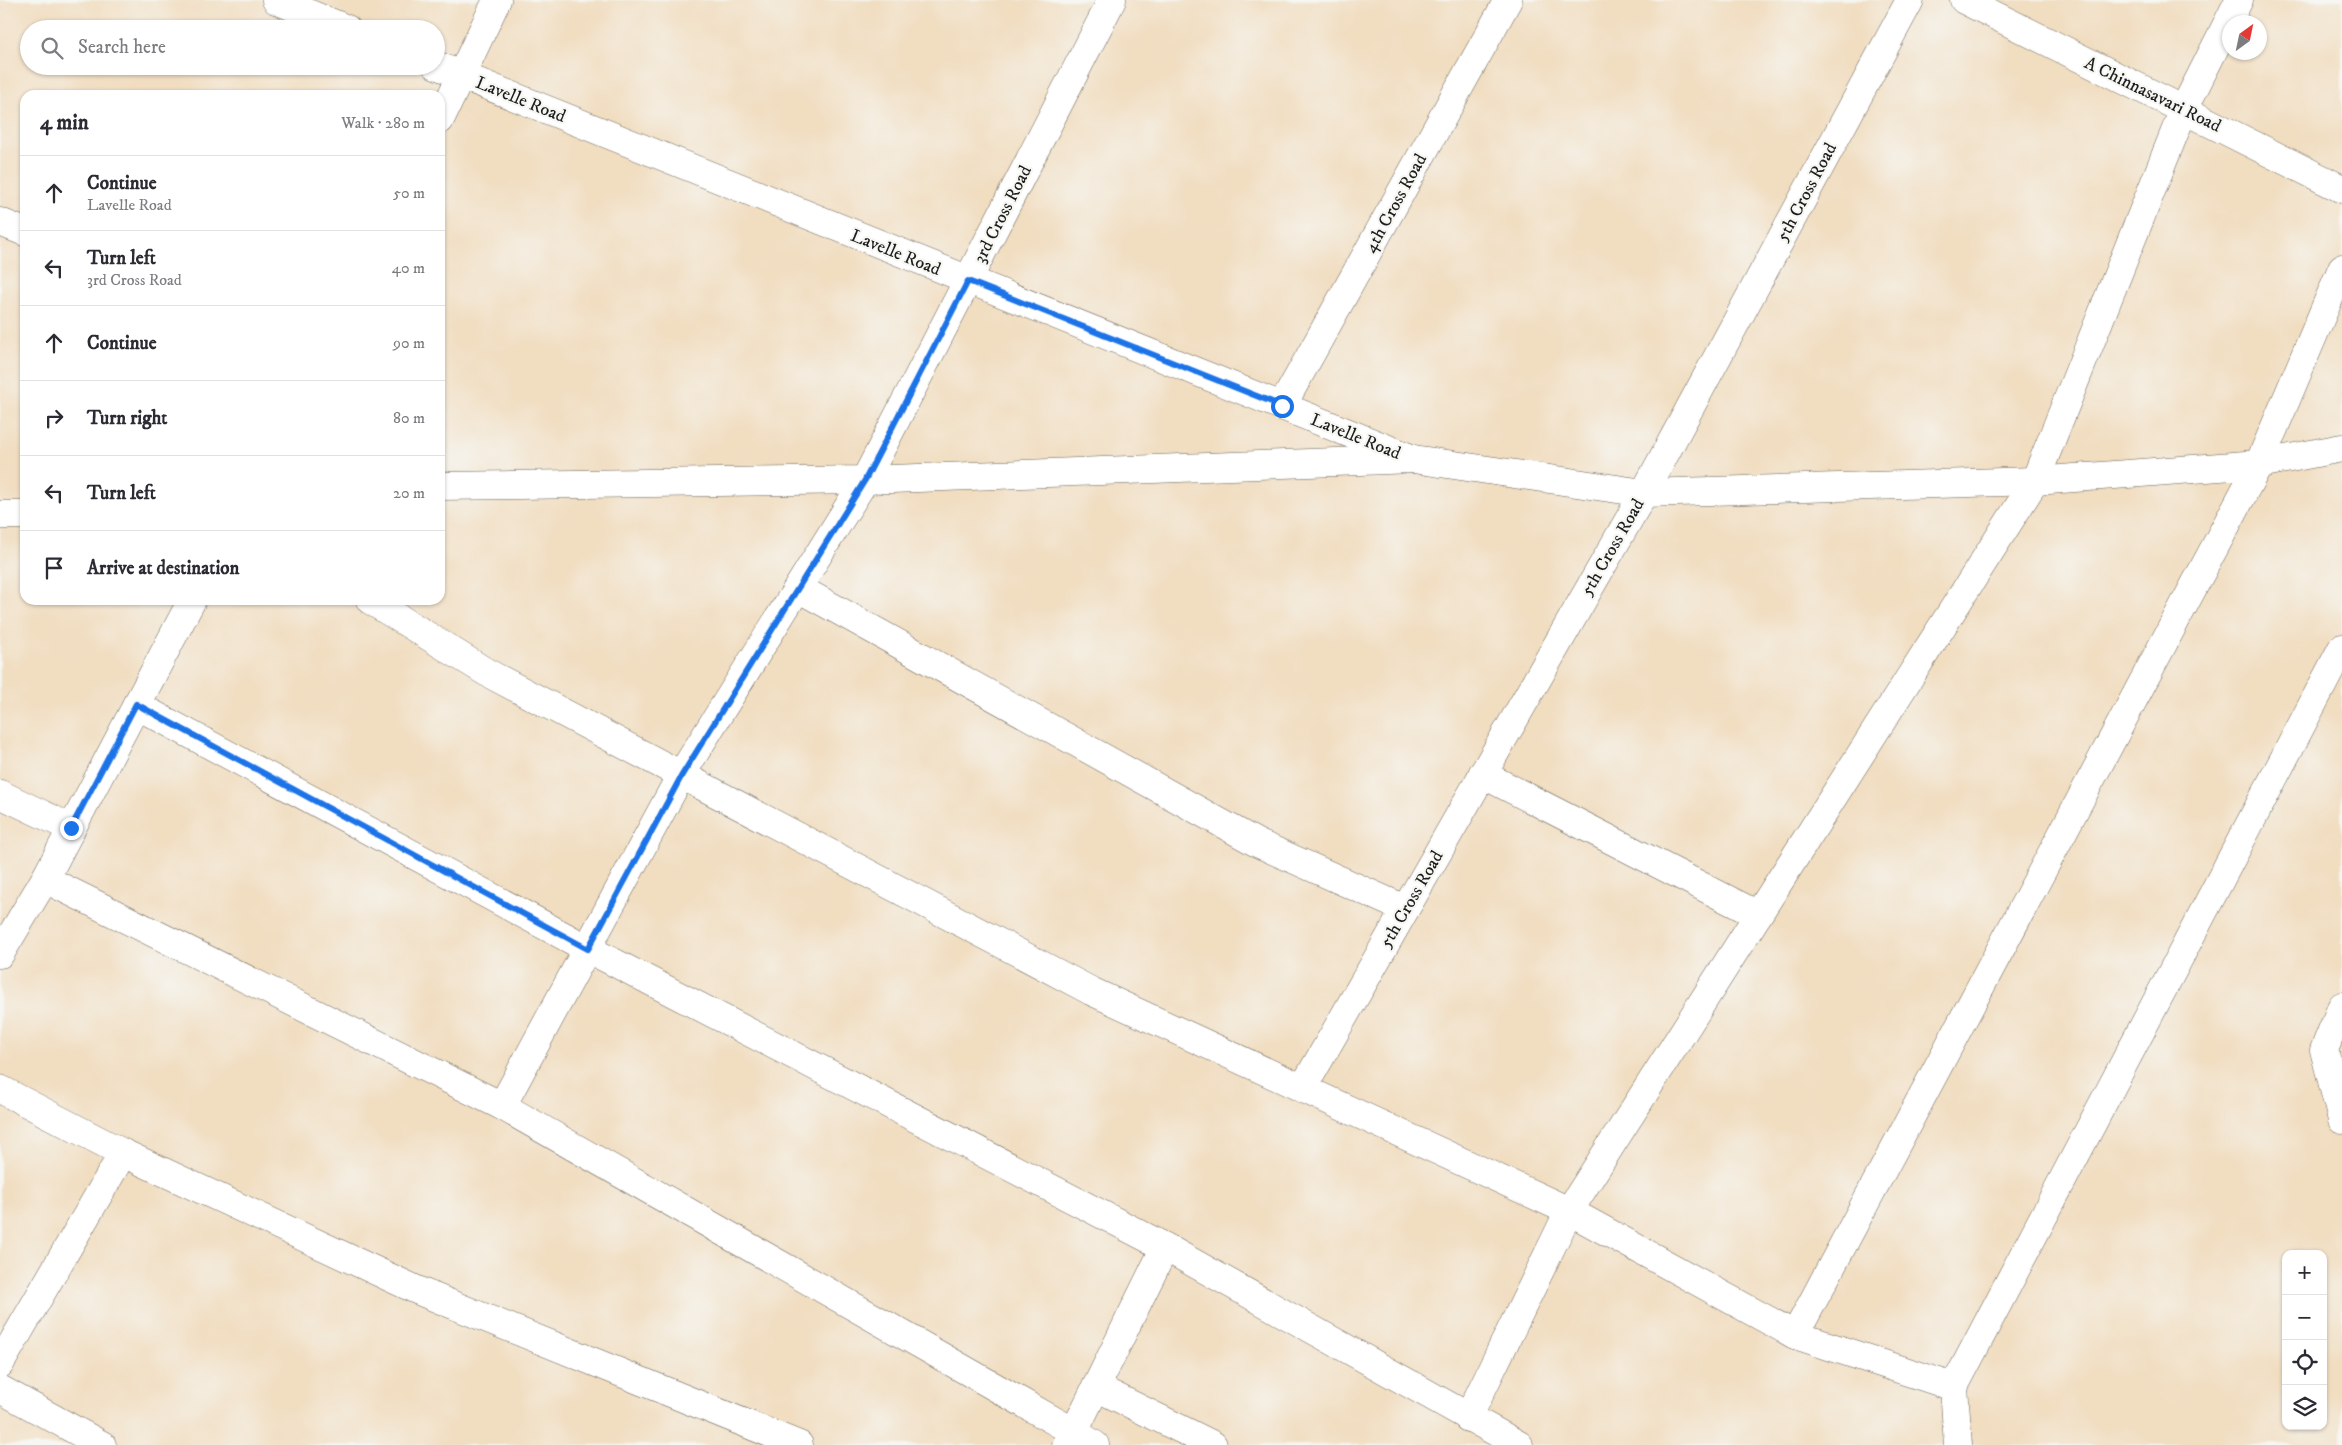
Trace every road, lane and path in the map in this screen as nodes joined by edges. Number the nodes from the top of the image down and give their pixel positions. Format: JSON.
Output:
{"nodes":[{"id":1,"x":276,"y":0,"type":"edge"},
{"id":2,"x":497,"y":0,"type":"edge"},
{"id":3,"x":1112,"y":0,"type":"edge"},
{"id":4,"x":1508,"y":0,"type":"edge"},
{"id":5,"x":1910,"y":0,"type":"edge"},
{"id":6,"x":1964,"y":0,"type":"edge"},
{"id":7,"x":2239,"y":0,"type":"edge"},
{"id":8,"x":325,"y":20,"type":"edge"},
{"id":9,"x":448,"y":70,"type":"edge"},
{"id":10,"x":445,"y":90,"type":"edge"},
{"id":11,"x":2184,"y":109,"type":"junction"},
{"id":12,"x":2342,"y":189,"type":"edge"},
{"id":13,"x":0,"y":222,"type":"edge"},
{"id":14,"x":20,"y":230,"type":"edge"},
{"id":15,"x":2342,"y":268,"type":"edge"},
{"id":16,"x":968,"y":281,"type":"junction"},
{"id":17,"x":1282,"y":406,"type":"junction"},
{"id":18,"x":2342,"y":448,"type":"edge"},
{"id":19,"x":1413,"y":459,"type":"junction"},
{"id":20,"x":2259,"y":464,"type":"junction"},
{"id":21,"x":865,"y":480,"type":"junction"},
{"id":22,"x":2035,"y":481,"type":"junction"},
{"id":23,"x":445,"y":486,"type":"edge"},
{"id":24,"x":1644,"y":493,"type":"junction"},
{"id":25,"x":0,"y":515,"type":"edge"},
{"id":26,"x":20,"y":515,"type":"edge"},
{"id":27,"x":798,"y":588,"type":"junction"},
{"id":28,"x":189,"y":605,"type":"edge"},
{"id":29,"x":378,"y":605,"type":"edge"},
{"id":30,"x":2342,"y":648,"type":"edge"},
{"id":31,"x":136,"y":704,"type":"junction"},
{"id":32,"x":1482,"y":774,"type":"junction"},
{"id":33,"x":682,"y":775,"type":"junction"},
{"id":34,"x":0,"y":794,"type":"edge"},
{"id":35,"x":71,"y":828,"type":"junction"},
{"id":36,"x":44,"y":879,"type":"junction"},
{"id":37,"x":1405,"y":909,"type":"junction"},
{"id":38,"x":1758,"y":915,"type":"junction"},
{"id":39,"x":588,"y":949,"type":"junction"},
{"id":40,"x":0,"y":954,"type":"edge"},
{"id":41,"x":2342,"y":1006,"type":"edge"},
{"id":42,"x":1303,"y":1088,"type":"junction"},
{"id":43,"x":0,"y":1089,"type":"edge"},
{"id":44,"x":502,"y":1106,"type":"junction"},
{"id":45,"x":2342,"y":1120,"type":"edge"},
{"id":46,"x":123,"y":1153,"type":"junction"},
{"id":47,"x":1570,"y":1212,"type":"junction"},
{"id":48,"x":1165,"y":1247,"type":"junction"},
{"id":49,"x":1795,"y":1335,"type":"junction"},
{"id":50,"x":0,"y":1364,"type":"edge"},
{"id":51,"x":1096,"y":1387,"type":"junction"},
{"id":52,"x":1954,"y":1387,"type":"junction"},
{"id":53,"x":0,"y":1389,"type":"edge"},
{"id":54,"x":1468,"y":1418,"type":"junction"},
{"id":55,"x":1078,"y":1441,"type":"edge"},
{"id":56,"x":102,"y":1445,"type":"edge"},
{"id":57,"x":799,"y":1445,"type":"edge"},
{"id":58,"x":1213,"y":1445,"type":"edge"},
{"id":59,"x":1519,"y":1445,"type":"edge"},
{"id":60,"x":1958,"y":1445,"type":"edge"}],
"edges":[{"from":1,"to":8,"type":"street"},
{"from":2,"to":9,"type":"street"},
{"from":3,"to":16,"type":"street","name":"3rd Cross Road"},
{"from":4,"to":17,"type":"street","name":"4th Cross Road"},
{"from":5,"to":24,"type":"street","name":"5th Cross Road"},
{"from":6,"to":11,"type":"street","name":"A Chinnasavari Road"},
{"from":7,"to":11,"type":"street"},
{"from":9,"to":10,"type":"street"},
{"from":9,"to":16,"type":"street","name":"Lavelle Road"},
{"from":11,"to":12,"type":"street","name":"A Chinnasavari Road"},
{"from":11,"to":22,"type":"street"},
{"from":13,"to":14,"type":"street"},
{"from":15,"to":20,"type":"street"},
{"from":16,"to":17,"type":"street","name":"Lavelle Road"},
{"from":16,"to":21,"type":"street","name":"3rd Cross Road"},
{"from":17,"to":19,"type":"street","name":"Lavelle Road"},
{"from":18,"to":20,"type":"street"},
{"from":19,"to":21,"type":"street"},
{"from":19,"to":24,"type":"street"},
{"from":20,"to":22,"type":"street"},
{"from":20,"to":49,"type":"street"},
{"from":21,"to":23,"type":"street"},
{"from":21,"to":27,"type":"street","name":"3rd Cross Road"},
{"from":22,"to":24,"type":"street"},
{"from":22,"to":38,"type":"street"},
{"from":24,"to":32,"type":"street","name":"5th Cross Road"},
{"from":25,"to":26,"type":"street"},
{"from":27,"to":33,"type":"street","name":"3rd Cross Road"},
{"from":27,"to":37,"type":"street"},
{"from":28,"to":31,"type":"street"},
{"from":29,"to":33,"type":"street"},
{"from":30,"to":52,"type":"street"},
{"from":31,"to":35,"type":"street"},
{"from":31,"to":39,"type":"street"},
{"from":32,"to":37,"type":"street","name":"5th Cross Road"},
{"from":32,"to":38,"type":"street"},
{"from":33,"to":39,"type":"street","name":"3rd Cross Road"},
{"from":33,"to":42,"type":"street"},
{"from":34,"to":35,"type":"street"},
{"from":35,"to":36,"type":"street"},
{"from":36,"to":40,"type":"street"},
{"from":36,"to":44,"type":"street"},
{"from":37,"to":42,"type":"street","name":"5th Cross Road"},
{"from":38,"to":47,"type":"street"},
{"from":39,"to":44,"type":"street","name":"3rd Cross Road"},
{"from":39,"to":48,"type":"street"},
{"from":41,"to":45,"type":"street"},
{"from":42,"to":47,"type":"street"},
{"from":43,"to":46,"type":"street"},
{"from":44,"to":55,"type":"street"},
{"from":46,"to":50,"type":"street"},
{"from":46,"to":57,"type":"street"},
{"from":47,"to":49,"type":"street"},
{"from":47,"to":54,"type":"street"},
{"from":48,"to":51,"type":"street"},
{"from":48,"to":54,"type":"street"},
{"from":49,"to":52,"type":"street"},
{"from":51,"to":55,"type":"street"},
{"from":51,"to":58,"type":"street"},
{"from":52,"to":60,"type":"street"},
{"from":53,"to":56,"type":"street"},
{"from":54,"to":59,"type":"street"}]}
